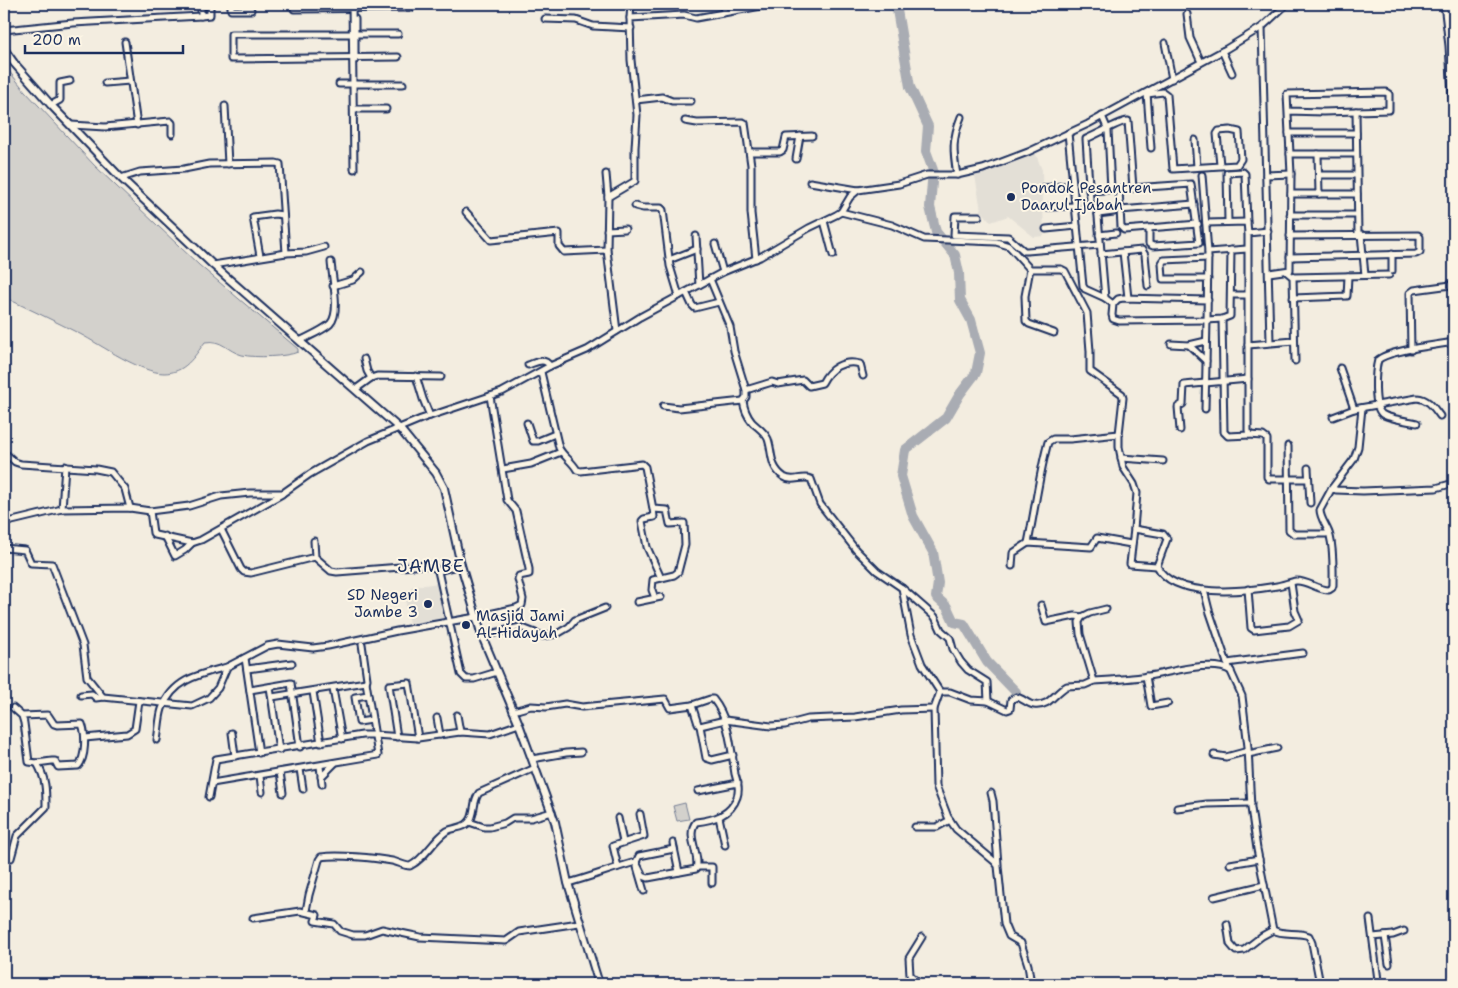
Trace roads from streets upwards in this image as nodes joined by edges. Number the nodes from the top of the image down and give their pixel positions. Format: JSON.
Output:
{"nodes":[{"id":1,"x":201,"y":4,"type":"edge"},
{"id":2,"x":210,"y":4,"type":"edge"},
{"id":3,"x":231,"y":4,"type":"edge"},
{"id":4,"x":631,"y":4,"type":"edge"},
{"id":5,"x":723,"y":4,"type":"edge"},
{"id":6,"x":773,"y":4,"type":"edge"},
{"id":7,"x":1287,"y":4,"type":"edge"},
{"id":8,"x":1444,"y":4,"type":"edge"},
{"id":9,"x":354,"y":6,"type":"edge"},
{"id":10,"x":411,"y":8,"type":"dead end"},
{"id":11,"x":294,"y":9,"type":"dead end"},
{"id":12,"x":252,"y":10,"type":"dead end"},
{"id":13,"x":724,"y":12,"type":"junction"},
{"id":14,"x":1187,"y":14,"type":"dead end"},
{"id":15,"x":201,"y":16,"type":"junction"},
{"id":16,"x":630,"y":18,"type":"junction"},
{"id":17,"x":546,"y":19,"type":"dead end"},
{"id":18,"x":1262,"y":27,"type":"junction"},
{"id":19,"x":631,"y":28,"type":"junction"},
{"id":20,"x":4,"y":30,"type":"edge"},
{"id":21,"x":354,"y":34,"type":"junction"},
{"id":22,"x":398,"y":34,"type":"dead end"},
{"id":23,"x":125,"y":42,"type":"dead end"},
{"id":24,"x":1165,"y":42,"type":"dead end"},
{"id":25,"x":4,"y":49,"type":"edge"},
{"id":26,"x":1222,"y":51,"type":"junction"},
{"id":27,"x":354,"y":58,"type":"junction"},
{"id":28,"x":398,"y":58,"type":"dead end"},
{"id":29,"x":1201,"y":62,"type":"junction"},
{"id":30,"x":1232,"y":73,"type":"dead end"},
{"id":31,"x":1172,"y":79,"type":"junction"},
{"id":32,"x":70,"y":81,"type":"dead end"},
{"id":33,"x":130,"y":82,"type":"junction"},
{"id":34,"x":105,"y":83,"type":"dead end"},
{"id":35,"x":339,"y":84,"type":"dead end"},
{"id":36,"x":353,"y":84,"type":"junction"},
{"id":37,"x":403,"y":84,"type":"dead end"},
{"id":38,"x":1147,"y":93,"type":"junction"},
{"id":39,"x":636,"y":100,"type":"junction"},
{"id":40,"x":691,"y":100,"type":"dead end"},
{"id":41,"x":51,"y":105,"type":"junction"},
{"id":42,"x":224,"y":106,"type":"dead end"},
{"id":43,"x":354,"y":109,"type":"junction"},
{"id":44,"x":386,"y":109,"type":"dead end"},
{"id":45,"x":1288,"y":111,"type":"junction"},
{"id":46,"x":1356,"y":111,"type":"junction"},
{"id":47,"x":1102,"y":116,"type":"junction"},
{"id":48,"x":961,"y":117,"type":"dead end"},
{"id":49,"x":685,"y":121,"type":"dead end"},
{"id":50,"x":71,"y":125,"type":"junction"},
{"id":51,"x":137,"y":125,"type":"junction"},
{"id":52,"x":1454,"y":127,"type":"edge"},
{"id":53,"x":1108,"y":130,"type":"junction"},
{"id":54,"x":1068,"y":133,"type":"junction"},
{"id":55,"x":1289,"y":133,"type":"junction"},
{"id":56,"x":1356,"y":133,"type":"junction"},
{"id":57,"x":172,"y":134,"type":"dead end"},
{"id":58,"x":800,"y":136,"type":"junction"},
{"id":59,"x":812,"y":136,"type":"dead end"},
{"id":60,"x":1195,"y":140,"type":"dead end"},
{"id":61,"x":1151,"y":148,"type":"dead end"},
{"id":62,"x":750,"y":152,"type":"junction"},
{"id":63,"x":1290,"y":154,"type":"junction"},
{"id":64,"x":1318,"y":154,"type":"junction"},
{"id":65,"x":1356,"y":154,"type":"junction"},
{"id":66,"x":796,"y":159,"type":"dead end"},
{"id":67,"x":228,"y":164,"type":"junction"},
{"id":68,"x":1220,"y":165,"type":"junction"},
{"id":69,"x":1197,"y":166,"type":"junction"},
{"id":70,"x":354,"y":169,"type":"dead end"},
{"id":71,"x":606,"y":174,"type":"dead end"},
{"id":72,"x":1291,"y":174,"type":"junction"},
{"id":73,"x":1319,"y":174,"type":"junction"},
{"id":74,"x":1356,"y":174,"type":"junction"},
{"id":75,"x":957,"y":175,"type":"junction"},
{"id":76,"x":1202,"y":175,"type":"dead end"},
{"id":77,"x":1266,"y":175,"type":"junction"},
{"id":78,"x":121,"y":178,"type":"junction"},
{"id":79,"x":810,"y":182,"type":"dead end"},
{"id":80,"x":1073,"y":185,"type":"junction"},
{"id":81,"x":1044,"y":188,"type":"dead end"},
{"id":82,"x":1119,"y":188,"type":"junction"},
{"id":83,"x":1133,"y":188,"type":"junction"},
{"id":84,"x":1111,"y":189,"type":"junction"},
{"id":85,"x":858,"y":190,"type":"junction"},
{"id":86,"x":1089,"y":191,"type":"junction"},
{"id":87,"x":1290,"y":194,"type":"junction"},
{"id":88,"x":1319,"y":194,"type":"junction"},
{"id":89,"x":1357,"y":194,"type":"junction"},
{"id":90,"x":608,"y":197,"type":"junction"},
{"id":91,"x":1090,"y":200,"type":"dead end"},
{"id":92,"x":1194,"y":204,"type":"junction"},
{"id":93,"x":1097,"y":205,"type":"dead end"},
{"id":94,"x":636,"y":206,"type":"dead end"},
{"id":95,"x":1075,"y":206,"type":"junction"},
{"id":96,"x":1048,"y":207,"type":"dead end"},
{"id":97,"x":1120,"y":210,"type":"junction"},
{"id":98,"x":466,"y":212,"type":"dead end"},
{"id":99,"x":841,"y":212,"type":"junction"},
{"id":100,"x":1114,"y":212,"type":"dead end"},
{"id":101,"x":1098,"y":214,"type":"junction"},
{"id":102,"x":283,"y":215,"type":"junction"},
{"id":103,"x":1290,"y":215,"type":"junction"},
{"id":104,"x":1357,"y":215,"type":"junction"},
{"id":105,"x":979,"y":216,"type":"dead end"},
{"id":106,"x":824,"y":221,"type":"junction"},
{"id":107,"x":1228,"y":222,"type":"junction"},
{"id":108,"x":1247,"y":222,"type":"junction"},
{"id":109,"x":1206,"y":223,"type":"junction"},
{"id":110,"x":1198,"y":224,"type":"junction"},
{"id":111,"x":1077,"y":226,"type":"junction"},
{"id":112,"x":1148,"y":228,"type":"junction"},
{"id":113,"x":625,"y":229,"type":"dead end"},
{"id":114,"x":1046,"y":229,"type":"dead end"},
{"id":115,"x":607,"y":230,"type":"junction"},
{"id":116,"x":1268,"y":231,"type":"junction"},
{"id":117,"x":1116,"y":233,"type":"dead end"},
{"id":118,"x":1248,"y":233,"type":"junction"},
{"id":119,"x":1360,"y":234,"type":"junction"},
{"id":120,"x":1099,"y":235,"type":"junction"},
{"id":121,"x":696,"y":236,"type":"dead end"},
{"id":122,"x":1290,"y":236,"type":"junction"},
{"id":123,"x":715,"y":244,"type":"dead end"},
{"id":124,"x":1100,"y":245,"type":"junction"},
{"id":125,"x":324,"y":247,"type":"dead end"},
{"id":126,"x":1080,"y":247,"type":"junction"},
{"id":127,"x":697,"y":249,"type":"junction"},
{"id":128,"x":1247,"y":249,"type":"junction"},
{"id":129,"x":607,"y":250,"type":"junction"},
{"id":130,"x":1230,"y":250,"type":"junction"},
{"id":131,"x":1123,"y":252,"type":"junction"},
{"id":132,"x":286,"y":253,"type":"junction"},
{"id":133,"x":1101,"y":254,"type":"junction"},
{"id":134,"x":1392,"y":254,"type":"junction"},
{"id":135,"x":832,"y":255,"type":"dead end"},
{"id":136,"x":1208,"y":255,"type":"junction"},
{"id":137,"x":1362,"y":255,"type":"junction"},
{"id":138,"x":260,"y":256,"type":"junction"},
{"id":139,"x":1290,"y":257,"type":"junction"},
{"id":140,"x":756,"y":259,"type":"junction"},
{"id":141,"x":669,"y":260,"type":"junction"},
{"id":142,"x":331,"y":262,"type":"dead end"},
{"id":143,"x":213,"y":265,"type":"junction"},
{"id":144,"x":1030,"y":268,"type":"junction"},
{"id":145,"x":362,"y":272,"type":"dead end"},
{"id":146,"x":723,"y":272,"type":"junction"},
{"id":147,"x":1287,"y":272,"type":"junction"},
{"id":148,"x":1269,"y":273,"type":"junction"},
{"id":149,"x":1364,"y":275,"type":"junction"},
{"id":150,"x":1348,"y":276,"type":"junction"},
{"id":151,"x":1292,"y":277,"type":"junction"},
{"id":152,"x":1208,"y":278,"type":"junction"},
{"id":153,"x":710,"y":279,"type":"junction"},
{"id":154,"x":1454,"y":282,"type":"edge"},
{"id":155,"x":699,"y":285,"type":"junction"},
{"id":156,"x":333,"y":286,"type":"junction"},
{"id":157,"x":1148,"y":286,"type":"dead end"},
{"id":158,"x":686,"y":292,"type":"junction"},
{"id":159,"x":1247,"y":294,"type":"junction"},
{"id":160,"x":1231,"y":295,"type":"junction"},
{"id":161,"x":679,"y":296,"type":"junction"},
{"id":162,"x":1105,"y":298,"type":"junction"},
{"id":163,"x":1128,"y":298,"type":"junction"},
{"id":164,"x":1293,"y":298,"type":"junction"},
{"id":165,"x":1208,"y":300,"type":"junction"},
{"id":166,"x":719,"y":302,"type":"junction"},
{"id":167,"x":1113,"y":304,"type":"junction"},
{"id":168,"x":1222,"y":319,"type":"junction"},
{"id":169,"x":1207,"y":320,"type":"junction"},
{"id":170,"x":617,"y":331,"type":"junction"},
{"id":171,"x":1054,"y":332,"type":"dead end"},
{"id":172,"x":1294,"y":340,"type":"junction"},
{"id":173,"x":300,"y":342,"type":"junction"},
{"id":174,"x":1206,"y":342,"type":"junction"},
{"id":175,"x":1270,"y":342,"type":"junction"},
{"id":176,"x":1454,"y":342,"type":"edge"},
{"id":177,"x":1171,"y":344,"type":"dead end"},
{"id":178,"x":1189,"y":345,"type":"junction"},
{"id":179,"x":1248,"y":345,"type":"junction"},
{"id":180,"x":1411,"y":350,"type":"junction"},
{"id":181,"x":364,"y":359,"type":"dead end"},
{"id":182,"x":1206,"y":361,"type":"junction"},
{"id":183,"x":1295,"y":361,"type":"dead end"},
{"id":184,"x":528,"y":365,"type":"dead end"},
{"id":185,"x":550,"y":366,"type":"junction"},
{"id":186,"x":1340,"y":368,"type":"dead end"},
{"id":187,"x":541,"y":372,"type":"junction"},
{"id":188,"x":416,"y":376,"type":"junction"},
{"id":189,"x":863,"y":376,"type":"dead end"},
{"id":190,"x":441,"y":377,"type":"dead end"},
{"id":191,"x":371,"y":378,"type":"junction"},
{"id":192,"x":1248,"y":379,"type":"junction"},
{"id":193,"x":1223,"y":382,"type":"junction"},
{"id":194,"x":1205,"y":383,"type":"junction"},
{"id":195,"x":356,"y":390,"type":"junction"},
{"id":196,"x":746,"y":390,"type":"junction"},
{"id":197,"x":490,"y":396,"type":"junction"},
{"id":198,"x":743,"y":401,"type":"junction"},
{"id":199,"x":1377,"y":405,"type":"junction"},
{"id":200,"x":663,"y":406,"type":"dead end"},
{"id":201,"x":1362,"y":408,"type":"junction"},
{"id":202,"x":1205,"y":409,"type":"dead end"},
{"id":203,"x":1354,"y":409,"type":"junction"},
{"id":204,"x":430,"y":416,"type":"junction"},
{"id":205,"x":1333,"y":416,"type":"dead end"},
{"id":206,"x":1440,"y":416,"type":"dead end"},
{"id":207,"x":527,"y":423,"type":"dead end"},
{"id":208,"x":1417,"y":423,"type":"dead end"},
{"id":209,"x":400,"y":429,"type":"junction"},
{"id":210,"x":1180,"y":430,"type":"dead end"},
{"id":211,"x":555,"y":434,"type":"junction"},
{"id":212,"x":1119,"y":434,"type":"junction"},
{"id":213,"x":1249,"y":434,"type":"junction"},
{"id":214,"x":1288,"y":446,"type":"dead end"},
{"id":215,"x":4,"y":452,"type":"edge"},
{"id":216,"x":561,"y":452,"type":"junction"},
{"id":217,"x":1121,"y":458,"type":"junction"},
{"id":218,"x":1163,"y":460,"type":"dead end"},
{"id":219,"x":65,"y":466,"type":"junction"},
{"id":220,"x":1308,"y":468,"type":"dead end"},
{"id":221,"x":503,"y":469,"type":"junction"},
{"id":222,"x":1308,"y":479,"type":"junction"},
{"id":223,"x":1289,"y":480,"type":"junction"},
{"id":224,"x":1454,"y":483,"type":"edge"},
{"id":225,"x":1332,"y":488,"type":"junction"},
{"id":226,"x":283,"y":493,"type":"junction"},
{"id":227,"x":1310,"y":503,"type":"dead end"},
{"id":228,"x":130,"y":508,"type":"junction"},
{"id":229,"x":653,"y":508,"type":"junction"},
{"id":230,"x":62,"y":509,"type":"junction"},
{"id":231,"x":150,"y":511,"type":"junction"},
{"id":232,"x":4,"y":523,"type":"edge"},
{"id":233,"x":221,"y":529,"type":"junction"},
{"id":234,"x":1134,"y":529,"type":"junction"},
{"id":235,"x":1326,"y":534,"type":"dead end"},
{"id":236,"x":165,"y":536,"type":"junction"},
{"id":237,"x":314,"y":541,"type":"dead end"},
{"id":238,"x":192,"y":543,"type":"junction"},
{"id":239,"x":1028,"y":543,"type":"junction"},
{"id":240,"x":1131,"y":544,"type":"junction"},
{"id":241,"x":4,"y":548,"type":"edge"},
{"id":242,"x":316,"y":557,"type":"junction"},
{"id":243,"x":461,"y":565,"type":"junction"},
{"id":244,"x":1012,"y":566,"type":"dead end"},
{"id":245,"x":1157,"y":566,"type":"junction"},
{"id":246,"x":438,"y":571,"type":"junction"},
{"id":247,"x":661,"y":578,"type":"junction"},
{"id":248,"x":1291,"y":583,"type":"junction"},
{"id":249,"x":902,"y":588,"type":"junction"},
{"id":250,"x":1204,"y":590,"type":"junction"},
{"id":251,"x":1248,"y":590,"type":"junction"},
{"id":252,"x":661,"y":597,"type":"dead end"},
{"id":253,"x":655,"y":598,"type":"junction"},
{"id":254,"x":637,"y":602,"type":"dead end"},
{"id":255,"x":1041,"y":605,"type":"dead end"},
{"id":256,"x":605,"y":608,"type":"dead end"},
{"id":257,"x":1106,"y":609,"type":"dead end"},
{"id":258,"x":476,"y":617,"type":"junction"},
{"id":259,"x":1082,"y":617,"type":"junction"},
{"id":260,"x":449,"y":622,"type":"junction"},
{"id":261,"x":482,"y":636,"type":"junction"},
{"id":262,"x":362,"y":644,"type":"dead end"},
{"id":263,"x":1303,"y":653,"type":"dead end"},
{"id":264,"x":245,"y":658,"type":"junction"},
{"id":265,"x":1227,"y":662,"type":"junction"},
{"id":266,"x":292,"y":663,"type":"dead end"},
{"id":267,"x":227,"y":667,"type":"junction"},
{"id":268,"x":248,"y":670,"type":"junction"},
{"id":269,"x":1232,"y":671,"type":"junction"},
{"id":270,"x":497,"y":672,"type":"junction"},
{"id":271,"x":1146,"y":676,"type":"junction"},
{"id":272,"x":366,"y":682,"type":"junction"},
{"id":273,"x":1094,"y":682,"type":"junction"},
{"id":274,"x":270,"y":687,"type":"junction"},
{"id":275,"x":333,"y":689,"type":"junction"},
{"id":276,"x":250,"y":690,"type":"junction"},
{"id":277,"x":313,"y":692,"type":"junction"},
{"id":278,"x":940,"y":692,"type":"junction"},
{"id":279,"x":292,"y":694,"type":"junction"},
{"id":280,"x":82,"y":695,"type":"dead end"},
{"id":281,"x":368,"y":695,"type":"junction"},
{"id":282,"x":103,"y":697,"type":"junction"},
{"id":283,"x":272,"y":697,"type":"junction"},
{"id":284,"x":139,"y":701,"type":"junction"},
{"id":285,"x":988,"y":701,"type":"junction"},
{"id":286,"x":164,"y":704,"type":"junction"},
{"id":287,"x":1168,"y":704,"type":"dead end"},
{"id":288,"x":692,"y":705,"type":"junction"},
{"id":289,"x":13,"y":708,"type":"dead end"},
{"id":290,"x":934,"y":709,"type":"junction"},
{"id":291,"x":513,"y":711,"type":"junction"},
{"id":292,"x":457,"y":715,"type":"dead end"},
{"id":293,"x":22,"y":716,"type":"junction"},
{"id":294,"x":438,"y":718,"type":"dead end"},
{"id":295,"x":372,"y":720,"type":"junction"},
{"id":296,"x":725,"y":720,"type":"junction"},
{"id":297,"x":519,"y":724,"type":"junction"},
{"id":298,"x":700,"y":726,"type":"junction"},
{"id":299,"x":460,"y":732,"type":"junction"},
{"id":300,"x":232,"y":733,"type":"dead end"},
{"id":301,"x":374,"y":734,"type":"junction"},
{"id":302,"x":440,"y":734,"type":"junction"},
{"id":303,"x":397,"y":737,"type":"junction"},
{"id":304,"x":85,"y":738,"type":"junction"},
{"id":305,"x":418,"y":738,"type":"junction"},
{"id":306,"x":342,"y":739,"type":"junction"},
{"id":307,"x":157,"y":740,"type":"dead end"},
{"id":308,"x":321,"y":743,"type":"junction"},
{"id":309,"x":300,"y":747,"type":"junction"},
{"id":310,"x":1277,"y":748,"type":"dead end"},
{"id":311,"x":280,"y":750,"type":"junction"},
{"id":312,"x":581,"y":752,"type":"dead end"},
{"id":313,"x":260,"y":753,"type":"junction"},
{"id":314,"x":1248,"y":753,"type":"junction"},
{"id":315,"x":733,"y":755,"type":"junction"},
{"id":316,"x":1214,"y":755,"type":"dead end"},
{"id":317,"x":234,"y":756,"type":"junction"},
{"id":318,"x":532,"y":759,"type":"junction"},
{"id":319,"x":36,"y":763,"type":"junction"},
{"id":320,"x":335,"y":763,"type":"junction"},
{"id":321,"x":320,"y":766,"type":"junction"},
{"id":322,"x":535,"y":768,"type":"junction"},
{"id":323,"x":300,"y":769,"type":"junction"},
{"id":324,"x":280,"y":772,"type":"junction"},
{"id":325,"x":260,"y":776,"type":"junction"},
{"id":326,"x":321,"y":777,"type":"junction"},
{"id":327,"x":212,"y":783,"type":"junction"},
{"id":328,"x":738,"y":783,"type":"junction"},
{"id":329,"x":322,"y":784,"type":"dead end"},
{"id":330,"x":303,"y":789,"type":"dead end"},
{"id":331,"x":698,"y":791,"type":"dead end"},
{"id":332,"x":262,"y":792,"type":"dead end"},
{"id":333,"x":283,"y":793,"type":"dead end"},
{"id":334,"x":991,"y":793,"type":"dead end"},
{"id":335,"x":209,"y":797,"type":"dead end"},
{"id":336,"x":1251,"y":803,"type":"junction"},
{"id":337,"x":1177,"y":808,"type":"dead end"},
{"id":338,"x":552,"y":812,"type":"junction"},
{"id":339,"x":640,"y":814,"type":"dead end"},
{"id":340,"x":719,"y":817,"type":"junction"},
{"id":341,"x":618,"y":818,"type":"dead end"},
{"id":342,"x":950,"y":820,"type":"junction"},
{"id":343,"x":469,"y":822,"type":"junction"},
{"id":344,"x":915,"y":827,"type":"dead end"},
{"id":345,"x":623,"y":842,"type":"junction"},
{"id":346,"x":725,"y":846,"type":"dead end"},
{"id":347,"x":11,"y":858,"type":"dead end"},
{"id":348,"x":1259,"y":859,"type":"junction"},
{"id":349,"x":636,"y":862,"type":"junction"},
{"id":350,"x":1230,"y":864,"type":"dead end"},
{"id":351,"x":998,"y":866,"type":"junction"},
{"id":352,"x":618,"y":867,"type":"junction"},
{"id":353,"x":697,"y":867,"type":"junction"},
{"id":354,"x":679,"y":872,"type":"junction"},
{"id":355,"x":568,"y":883,"type":"junction"},
{"id":356,"x":712,"y":883,"type":"dead end"},
{"id":357,"x":1264,"y":885,"type":"junction"},
{"id":358,"x":644,"y":891,"type":"dead end"},
{"id":359,"x":1214,"y":897,"type":"dead end"},
{"id":360,"x":306,"y":912,"type":"junction"},
{"id":361,"x":253,"y":918,"type":"dead end"},
{"id":362,"x":1370,"y":919,"type":"dead end"},
{"id":363,"x":579,"y":923,"type":"junction"},
{"id":364,"x":1227,"y":924,"type":"dead end"},
{"id":365,"x":1273,"y":930,"type":"junction"},
{"id":366,"x":1404,"y":931,"type":"dead end"},
{"id":367,"x":1385,"y":936,"type":"junction"},
{"id":368,"x":922,"y":937,"type":"dead end"},
{"id":369,"x":1373,"y":937,"type":"junction"},
{"id":370,"x":1389,"y":964,"type":"dead end"},
{"id":371,"x":599,"y":984,"type":"edge"},
{"id":372,"x":922,"y":984,"type":"edge"},
{"id":373,"x":1031,"y":984,"type":"edge"},
{"id":374,"x":1320,"y":984,"type":"edge"},
{"id":375,"x":1376,"y":984,"type":"edge"}],
"edges":[{"from":1,"to":15,"type":"street"},
{"from":2,"to":15,"type":"street"},
{"from":3,"to":12,"type":"street"},
{"from":4,"to":16,"type":"street"},
{"from":5,"to":13,"type":"street"},
{"from":6,"to":13,"type":"street"},
{"from":7,"to":18,"type":"street"},
{"from":8,"to":52,"type":"street"},
{"from":9,"to":10,"type":"street"},
{"from":9,"to":11,"type":"street"},
{"from":9,"to":21,"type":"street"},
{"from":13,"to":16,"type":"street"},
{"from":14,"to":29,"type":"street"},
{"from":15,"to":20,"type":"street"},
{"from":16,"to":19,"type":"street"},
{"from":17,"to":19,"type":"street"},
{"from":18,"to":26,"type":"street"},
{"from":18,"to":77,"type":"street"},
{"from":19,"to":39,"type":"street"},
{"from":21,"to":22,"type":"street"},
{"from":21,"to":27,"type":"street"},
{"from":21,"to":27,"type":"street"},
{"from":23,"to":33,"type":"street"},
{"from":24,"to":31,"type":"street"},
{"from":25,"to":41,"type":"street"},
{"from":26,"to":29,"type":"street"},
{"from":26,"to":30,"type":"street"},
{"from":27,"to":28,"type":"street"},
{"from":27,"to":36,"type":"street"},
{"from":29,"to":31,"type":"street"},
{"from":31,"to":38,"type":"street"},
{"from":32,"to":41,"type":"street"},
{"from":33,"to":34,"type":"street"},
{"from":33,"to":51,"type":"street"},
{"from":35,"to":36,"type":"street"},
{"from":36,"to":37,"type":"street"},
{"from":36,"to":43,"type":"street"},
{"from":38,"to":47,"type":"street"},
{"from":38,"to":61,"type":"street"},
{"from":38,"to":69,"type":"street"},
{"from":39,"to":40,"type":"street"},
{"from":39,"to":90,"type":"street"},
{"from":41,"to":50,"type":"street"},
{"from":42,"to":67,"type":"street"},
{"from":43,"to":44,"type":"street"},
{"from":43,"to":70,"type":"street"},
{"from":45,"to":46,"type":"street"},
{"from":45,"to":46,"type":"street"},
{"from":45,"to":55,"type":"street"},
{"from":46,"to":56,"type":"street"},
{"from":47,"to":53,"type":"street"},
{"from":47,"to":54,"type":"street"},
{"from":48,"to":75,"type":"street"},
{"from":49,"to":62,"type":"street"},
{"from":50,"to":51,"type":"street"},
{"from":50,"to":78,"type":"street"},
{"from":51,"to":57,"type":"street"},
{"from":53,"to":83,"type":"street"},
{"from":53,"to":84,"type":"street"},
{"from":53,"to":86,"type":"street"},
{"from":54,"to":75,"type":"street"},
{"from":54,"to":80,"type":"street"},
{"from":55,"to":56,"type":"street"},
{"from":55,"to":63,"type":"street"},
{"from":56,"to":65,"type":"street"},
{"from":58,"to":59,"type":"street"},
{"from":58,"to":62,"type":"street"},
{"from":58,"to":66,"type":"street"},
{"from":60,"to":69,"type":"street"},
{"from":62,"to":140,"type":"street"},
{"from":63,"to":64,"type":"street"},
{"from":63,"to":72,"type":"street"},
{"from":64,"to":65,"type":"street"},
{"from":64,"to":73,"type":"street"},
{"from":65,"to":74,"type":"street"},
{"from":67,"to":78,"type":"street"},
{"from":67,"to":102,"type":"street"},
{"from":68,"to":68,"type":"street"},
{"from":68,"to":69,"type":"street"},
{"from":71,"to":90,"type":"street"},
{"from":72,"to":77,"type":"street"},
{"from":72,"to":87,"type":"street"},
{"from":73,"to":74,"type":"street"},
{"from":73,"to":88,"type":"street"},
{"from":74,"to":89,"type":"street"},
{"from":75,"to":85,"type":"street"},
{"from":76,"to":109,"type":"street"},
{"from":77,"to":116,"type":"street"},
{"from":78,"to":143,"type":"street"},
{"from":79,"to":85,"type":"street"},
{"from":80,"to":81,"type":"street"},
{"from":80,"to":95,"type":"street"},
{"from":82,"to":83,"type":"street"},
{"from":82,"to":84,"type":"street"},
{"from":82,"to":97,"type":"street"},
{"from":83,"to":92,"type":"street"},
{"from":84,"to":86,"type":"street"},
{"from":85,"to":99,"type":"street"},
{"from":86,"to":91,"type":"street"},
{"from":87,"to":88,"type":"street"},
{"from":87,"to":103,"type":"street"},
{"from":88,"to":89,"type":"street"},
{"from":89,"to":104,"type":"street"},
{"from":90,"to":115,"type":"street"},
{"from":92,"to":97,"type":"street"},
{"from":92,"to":110,"type":"street"},
{"from":93,"to":101,"type":"street"},
{"from":94,"to":141,"type":"street"},
{"from":95,"to":96,"type":"street"},
{"from":95,"to":111,"type":"street"},
{"from":97,"to":112,"type":"street"},
{"from":98,"to":129,"type":"street"},
{"from":99,"to":106,"type":"street"},
{"from":99,"to":144,"type":"street"},
{"from":100,"to":101,"type":"street"},
{"from":101,"to":120,"type":"street"},
{"from":102,"to":132,"type":"street"},
{"from":102,"to":138,"type":"street"},
{"from":103,"to":104,"type":"street"},
{"from":103,"to":122,"type":"street"},
{"from":104,"to":119,"type":"street"},
{"from":105,"to":126,"type":"street"},
{"from":106,"to":135,"type":"street"},
{"from":106,"to":140,"type":"street"},
{"from":107,"to":108,"type":"street"},
{"from":107,"to":108,"type":"street"},
{"from":107,"to":109,"type":"street"},
{"from":108,"to":118,"type":"street"},
{"from":109,"to":136,"type":"street"},
{"from":110,"to":112,"type":"street"},
{"from":110,"to":112,"type":"street"},
{"from":111,"to":114,"type":"street"},
{"from":111,"to":126,"type":"street"},
{"from":113,"to":115,"type":"street"},
{"from":115,"to":129,"type":"street"},
{"from":116,"to":118,"type":"street"},
{"from":116,"to":148,"type":"street"},
{"from":117,"to":120,"type":"street"},
{"from":118,"to":128,"type":"street"},
{"from":119,"to":122,"type":"street"},
{"from":119,"to":134,"type":"street"},
{"from":119,"to":137,"type":"street"},
{"from":120,"to":124,"type":"street"},
{"from":121,"to":127,"type":"street"},
{"from":122,"to":139,"type":"street"},
{"from":123,"to":146,"type":"street"},
{"from":124,"to":126,"type":"street"},
{"from":124,"to":133,"type":"street"},
{"from":125,"to":132,"type":"street"},
{"from":126,"to":162,"type":"street"},
{"from":127,"to":141,"type":"street"},
{"from":127,"to":155,"type":"street"},
{"from":128,"to":130,"type":"street"},
{"from":128,"to":159,"type":"street"},
{"from":129,"to":170,"type":"street"},
{"from":130,"to":136,"type":"street"},
{"from":130,"to":160,"type":"street"},
{"from":131,"to":133,"type":"street"},
{"from":131,"to":157,"type":"street"},
{"from":131,"to":163,"type":"street"},
{"from":132,"to":138,"type":"street"},
{"from":133,"to":162,"type":"street"},
{"from":134,"to":137,"type":"street"},
{"from":134,"to":149,"type":"street"},
{"from":136,"to":152,"type":"street"},
{"from":136,"to":152,"type":"street"},
{"from":137,"to":139,"type":"street"},
{"from":137,"to":149,"type":"street"},
{"from":138,"to":143,"type":"street"},
{"from":139,"to":147,"type":"street"},
{"from":140,"to":146,"type":"street"},
{"from":141,"to":161,"type":"street"},
{"from":142,"to":156,"type":"street"},
{"from":143,"to":173,"type":"street"},
{"from":144,"to":171,"type":"street"},
{"from":144,"to":212,"type":"street"},
{"from":145,"to":156,"type":"street"},
{"from":146,"to":153,"type":"street"},
{"from":147,"to":148,"type":"street"},
{"from":147,"to":151,"type":"street"},
{"from":148,"to":175,"type":"street"},
{"from":149,"to":150,"type":"street"},
{"from":150,"to":151,"type":"street"},
{"from":150,"to":164,"type":"street"},
{"from":151,"to":164,"type":"street"},
{"from":152,"to":165,"type":"street"},
{"from":153,"to":155,"type":"street"},
{"from":153,"to":166,"type":"street"},
{"from":154,"to":180,"type":"street"},
{"from":155,"to":158,"type":"street"},
{"from":156,"to":173,"type":"street"},
{"from":158,"to":161,"type":"street"},
{"from":158,"to":166,"type":"street"},
{"from":159,"to":160,"type":"street"},
{"from":159,"to":179,"type":"street"},
{"from":160,"to":168,"type":"street"},
{"from":161,"to":170,"type":"street"},
{"from":162,"to":167,"type":"street"},
{"from":163,"to":165,"type":"street"},
{"from":163,"to":167,"type":"street"},
{"from":164,"to":172,"type":"street"},
{"from":165,"to":169,"type":"street"},
{"from":166,"to":196,"type":"street"},
{"from":167,"to":169,"type":"street"},
{"from":168,"to":169,"type":"street"},
{"from":168,"to":193,"type":"street"},
{"from":169,"to":174,"type":"street"},
{"from":170,"to":185,"type":"street"},
{"from":172,"to":175,"type":"street"},
{"from":172,"to":183,"type":"street"},
{"from":173,"to":195,"type":"street"},
{"from":174,"to":178,"type":"street"},
{"from":174,"to":182,"type":"street"},
{"from":175,"to":179,"type":"street"},
{"from":176,"to":180,"type":"street"},
{"from":177,"to":178,"type":"street"},
{"from":178,"to":182,"type":"street"},
{"from":179,"to":192,"type":"street"},
{"from":180,"to":199,"type":"street"},
{"from":181,"to":191,"type":"street"},
{"from":182,"to":194,"type":"street"},
{"from":184,"to":185,"type":"street"},
{"from":185,"to":187,"type":"street"},
{"from":186,"to":203,"type":"street"},
{"from":187,"to":197,"type":"street"},
{"from":187,"to":211,"type":"street"},
{"from":188,"to":190,"type":"street"},
{"from":188,"to":191,"type":"street"},
{"from":188,"to":204,"type":"street"},
{"from":189,"to":196,"type":"street"},
{"from":191,"to":195,"type":"street"},
{"from":192,"to":193,"type":"street"},
{"from":192,"to":213,"type":"street"},
{"from":193,"to":194,"type":"street"},
{"from":193,"to":213,"type":"street"},
{"from":194,"to":202,"type":"street"},
{"from":194,"to":210,"type":"street"},
{"from":195,"to":209,"type":"street"},
{"from":196,"to":198,"type":"street"},
{"from":197,"to":204,"type":"street"},
{"from":197,"to":221,"type":"street"},
{"from":198,"to":200,"type":"street"},
{"from":198,"to":249,"type":"street"},
{"from":199,"to":201,"type":"street"},
{"from":199,"to":206,"type":"street"},
{"from":199,"to":208,"type":"street"},
{"from":201,"to":203,"type":"street"},
{"from":201,"to":225,"type":"street"},
{"from":203,"to":205,"type":"street"},
{"from":204,"to":209,"type":"street"},
{"from":207,"to":211,"type":"street"},
{"from":209,"to":226,"type":"street"},
{"from":209,"to":243,"type":"street"},
{"from":211,"to":216,"type":"street"},
{"from":212,"to":217,"type":"street"},
{"from":212,"to":239,"type":"street"},
{"from":213,"to":223,"type":"street"},
{"from":214,"to":223,"type":"street"},
{"from":215,"to":219,"type":"street"},
{"from":216,"to":221,"type":"street"},
{"from":216,"to":229,"type":"street"},
{"from":217,"to":218,"type":"street"},
{"from":217,"to":234,"type":"street"},
{"from":219,"to":228,"type":"street"},
{"from":219,"to":230,"type":"street"},
{"from":220,"to":222,"type":"street"},
{"from":221,"to":258,"type":"street"},
{"from":222,"to":223,"type":"street"},
{"from":222,"to":227,"type":"street"},
{"from":223,"to":235,"type":"street"},
{"from":224,"to":225,"type":"street"},
{"from":225,"to":248,"type":"street"},
{"from":226,"to":231,"type":"street"},
{"from":226,"to":233,"type":"street"},
{"from":228,"to":230,"type":"street"},
{"from":228,"to":231,"type":"street"},
{"from":229,"to":247,"type":"street"},
{"from":229,"to":247,"type":"street"},
{"from":230,"to":232,"type":"street"},
{"from":231,"to":236,"type":"street"},
{"from":233,"to":238,"type":"street"},
{"from":233,"to":242,"type":"street"},
{"from":234,"to":240,"type":"street"},
{"from":234,"to":245,"type":"street"},
{"from":236,"to":238,"type":"street"},
{"from":236,"to":238,"type":"street"},
{"from":237,"to":242,"type":"street"},
{"from":239,"to":240,"type":"street"},
{"from":239,"to":244,"type":"street"},
{"from":240,"to":245,"type":"street"},
{"from":241,"to":282,"type":"street"},
{"from":242,"to":246,"type":"street"},
{"from":243,"to":246,"type":"street"},
{"from":243,"to":258,"type":"street"},
{"from":245,"to":250,"type":"street"},
{"from":246,"to":260,"type":"street"},
{"from":247,"to":253,"type":"street"},
{"from":248,"to":251,"type":"street"},
{"from":248,"to":251,"type":"street"},
{"from":249,"to":278,"type":"street"},
{"from":249,"to":285,"type":"street"},
{"from":250,"to":251,"type":"street"},
{"from":250,"to":265,"type":"street"},
{"from":252,"to":253,"type":"street"},
{"from":253,"to":254,"type":"street"},
{"from":255,"to":259,"type":"street"},
{"from":256,"to":261,"type":"street"},
{"from":257,"to":259,"type":"street"},
{"from":258,"to":260,"type":"street"},
{"from":258,"to":261,"type":"street"},
{"from":259,"to":273,"type":"street"},
{"from":260,"to":264,"type":"street"},
{"from":260,"to":270,"type":"street"},
{"from":261,"to":270,"type":"street"},
{"from":262,"to":272,"type":"street"},
{"from":263,"to":265,"type":"street"},
{"from":264,"to":267,"type":"street"},
{"from":264,"to":268,"type":"street"},
{"from":265,"to":269,"type":"street"},
{"from":266,"to":268,"type":"street"},
{"from":267,"to":286,"type":"street"},
{"from":267,"to":286,"type":"street"},
{"from":268,"to":276,"type":"street"},
{"from":269,"to":271,"type":"street"},
{"from":269,"to":314,"type":"street"},
{"from":270,"to":291,"type":"street"},
{"from":271,"to":273,"type":"street"},
{"from":271,"to":287,"type":"street"},
{"from":272,"to":275,"type":"street"},
{"from":272,"to":281,"type":"street"},
{"from":273,"to":285,"type":"street"},
{"from":274,"to":276,"type":"street"},
{"from":274,"to":279,"type":"street"},
{"from":274,"to":283,"type":"street"},
{"from":275,"to":277,"type":"street"},
{"from":275,"to":306,"type":"street"},
{"from":276,"to":313,"type":"street"},
{"from":277,"to":279,"type":"street"},
{"from":277,"to":308,"type":"street"},
{"from":278,"to":285,"type":"street"},
{"from":278,"to":290,"type":"street"},
{"from":279,"to":283,"type":"street"},
{"from":279,"to":309,"type":"street"},
{"from":280,"to":282,"type":"street"},
{"from":281,"to":295,"type":"street"},
{"from":281,"to":295,"type":"street"},
{"from":282,"to":284,"type":"street"},
{"from":283,"to":311,"type":"street"},
{"from":284,"to":286,"type":"street"},
{"from":284,"to":304,"type":"street"},
{"from":286,"to":307,"type":"street"},
{"from":288,"to":291,"type":"street"},
{"from":288,"to":296,"type":"street"},
{"from":288,"to":298,"type":"street"},
{"from":289,"to":293,"type":"street"},
{"from":290,"to":296,"type":"street"},
{"from":290,"to":342,"type":"street"},
{"from":291,"to":297,"type":"street"},
{"from":292,"to":299,"type":"street"},
{"from":293,"to":304,"type":"street"},
{"from":293,"to":319,"type":"street"},
{"from":294,"to":302,"type":"street"},
{"from":295,"to":301,"type":"street"},
{"from":296,"to":298,"type":"street"},
{"from":296,"to":315,"type":"street"},
{"from":297,"to":299,"type":"street"},
{"from":297,"to":318,"type":"street"},
{"from":298,"to":315,"type":"street"},
{"from":299,"to":302,"type":"street"},
{"from":300,"to":317,"type":"street"},
{"from":301,"to":303,"type":"street"},
{"from":301,"to":306,"type":"street"},
{"from":301,"to":320,"type":"street"},
{"from":302,"to":305,"type":"street"},
{"from":303,"to":305,"type":"street"},
{"from":303,"to":305,"type":"street"},
{"from":304,"to":319,"type":"street"},
{"from":306,"to":308,"type":"street"},
{"from":308,"to":309,"type":"street"},
{"from":309,"to":311,"type":"street"},
{"from":310,"to":314,"type":"street"},
{"from":311,"to":313,"type":"street"},
{"from":312,"to":318,"type":"street"},
{"from":313,"to":317,"type":"street"},
{"from":314,"to":316,"type":"street"},
{"from":314,"to":336,"type":"street"},
{"from":315,"to":328,"type":"street"},
{"from":317,"to":327,"type":"street"},
{"from":318,"to":322,"type":"street"},
{"from":319,"to":347,"type":"street"},
{"from":320,"to":321,"type":"street"},
{"from":320,"to":326,"type":"street"},
{"from":321,"to":323,"type":"street"},
{"from":321,"to":326,"type":"street"},
{"from":322,"to":338,"type":"street"},
{"from":322,"to":343,"type":"street"},
{"from":323,"to":324,"type":"street"},
{"from":323,"to":330,"type":"street"},
{"from":324,"to":325,"type":"street"},
{"from":324,"to":333,"type":"street"},
{"from":325,"to":327,"type":"street"},
{"from":325,"to":332,"type":"street"},
{"from":326,"to":329,"type":"street"},
{"from":327,"to":335,"type":"street"},
{"from":328,"to":331,"type":"street"},
{"from":328,"to":340,"type":"street"},
{"from":334,"to":351,"type":"street"},
{"from":336,"to":337,"type":"street"},
{"from":336,"to":348,"type":"street"},
{"from":338,"to":343,"type":"street"},
{"from":338,"to":355,"type":"street"},
{"from":339,"to":345,"type":"street"},
{"from":340,"to":346,"type":"street"},
{"from":340,"to":353,"type":"street"},
{"from":341,"to":345,"type":"street"},
{"from":342,"to":344,"type":"street"},
{"from":342,"to":351,"type":"street"},
{"from":343,"to":360,"type":"street"},
{"from":345,"to":352,"type":"street"},
{"from":348,"to":350,"type":"street"},
{"from":348,"to":357,"type":"street"},
{"from":349,"to":352,"type":"street"},
{"from":349,"to":354,"type":"street"},
{"from":349,"to":354,"type":"street"},
{"from":349,"to":358,"type":"street"},
{"from":351,"to":373,"type":"street"},
{"from":352,"to":355,"type":"street"},
{"from":353,"to":354,"type":"street"},
{"from":353,"to":356,"type":"street"},
{"from":355,"to":363,"type":"street"},
{"from":357,"to":359,"type":"street"},
{"from":357,"to":365,"type":"street"},
{"from":360,"to":361,"type":"street"},
{"from":360,"to":363,"type":"street"},
{"from":362,"to":369,"type":"street"},
{"from":363,"to":371,"type":"street"},
{"from":364,"to":365,"type":"street"},
{"from":365,"to":374,"type":"street"},
{"from":366,"to":367,"type":"street"},
{"from":367,"to":369,"type":"street"},
{"from":367,"to":370,"type":"street"},
{"from":368,"to":372,"type":"street"},
{"from":369,"to":375,"type":"street"}]}
